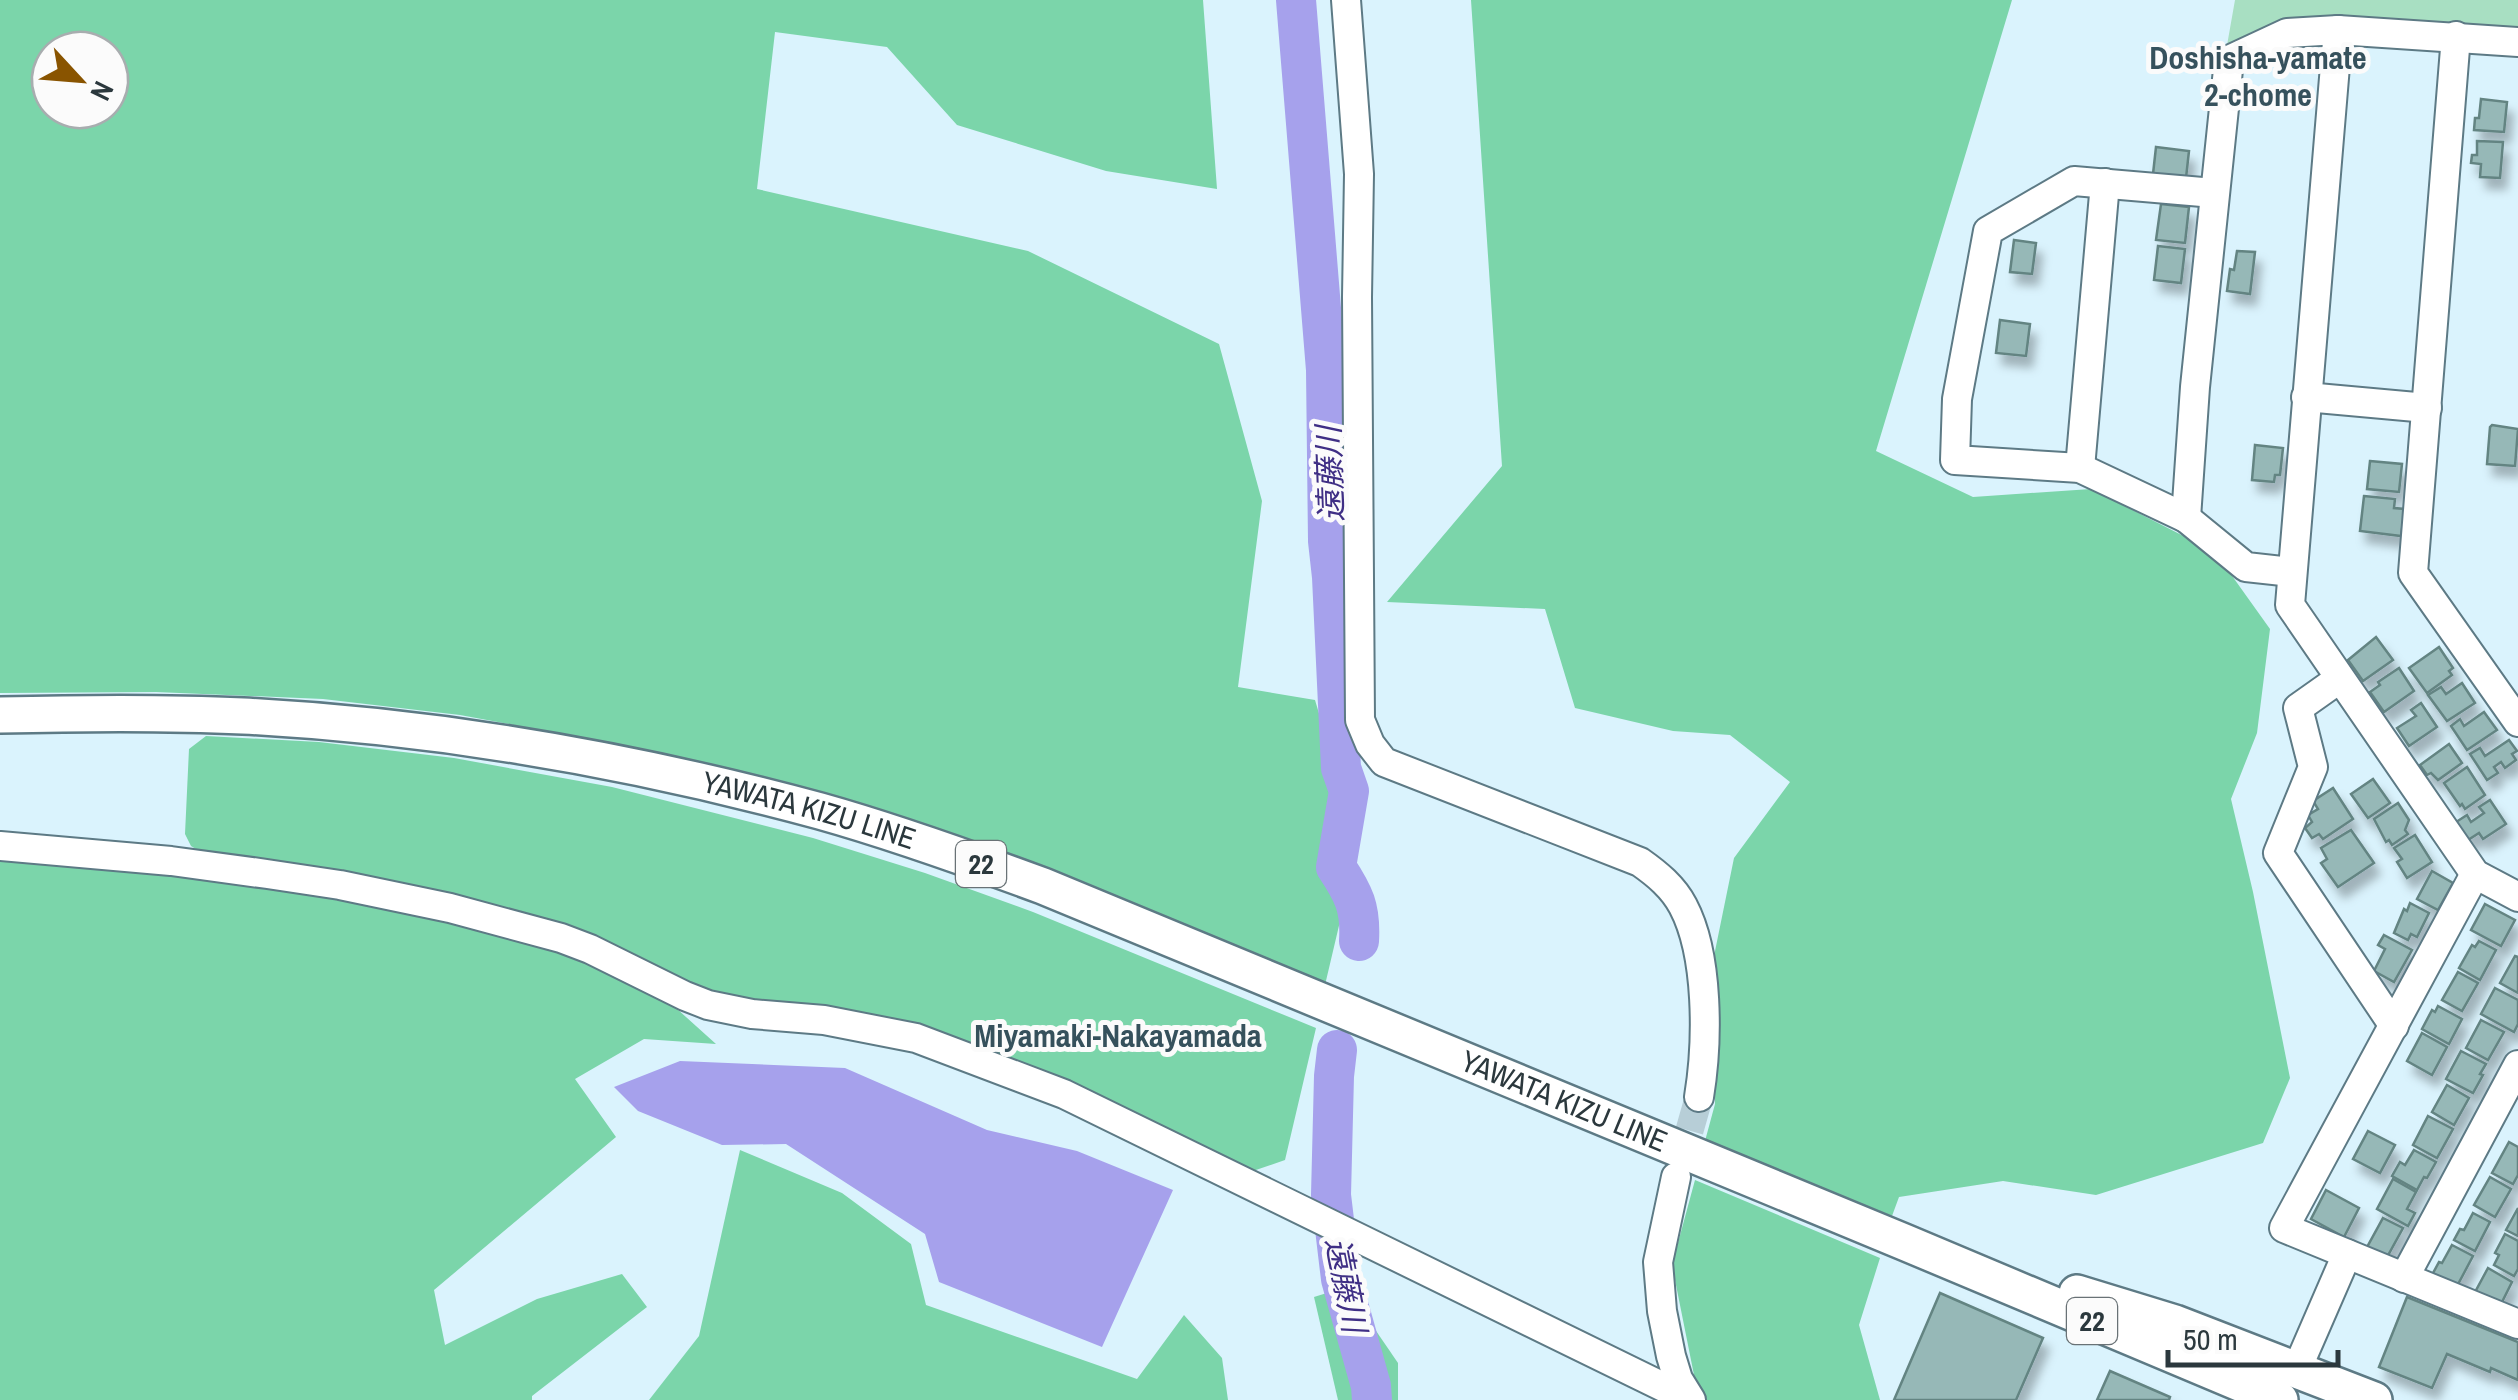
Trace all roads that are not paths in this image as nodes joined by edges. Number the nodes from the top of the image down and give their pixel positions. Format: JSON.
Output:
{"nodes":[{"id":1,"x":1346,"y":0,"type":"edge"},
{"id":2,"x":2338,"y":30,"type":"junction"},
{"id":3,"x":2456,"y":36,"type":"junction"},
{"id":4,"x":2518,"y":42,"type":"edge"},
{"id":5,"x":2105,"y":183,"type":"junction"},
{"id":6,"x":2214,"y":193,"type":"junction"},
{"id":7,"x":2306,"y":397,"type":"junction"},
{"id":8,"x":2427,"y":408,"type":"junction"},
{"id":9,"x":2080,"y":468,"type":"junction"},
{"id":10,"x":2186,"y":518,"type":"junction"},
{"id":11,"x":2292,"y":572,"type":"junction"},
{"id":12,"x":2338,"y":679,"type":"junction"},
{"id":13,"x":0,"y":715,"type":"edge"},
{"id":14,"x":2518,"y":722,"type":"edge"},
{"id":15,"x":0,"y":846,"type":"edge"},
{"id":16,"x":2475,"y":874,"type":"junction"},
{"id":17,"x":2518,"y":898,"type":"edge"},
{"id":18,"x":2394,"y":1026,"type":"junction"},
{"id":19,"x":2518,"y":1065,"type":"edge"},
{"id":20,"x":1699,"y":1096,"type":"tunnel mouth"},
{"id":21,"x":1676,"y":1177,"type":"tunnel mouth"},
{"id":22,"x":1904,"y":1242,"type":"junction"},
{"id":23,"x":2347,"y":1254,"type":"junction"},
{"id":24,"x":2404,"y":1278,"type":"junction"},
{"id":25,"x":2518,"y":1324,"type":"edge"},
{"id":26,"x":2297,"y":1369,"type":"junction"},
{"id":27,"x":1690,"y":1400,"type":"edge"},
{"id":28,"x":2280,"y":1400,"type":"edge"},
{"id":29,"x":2374,"y":1400,"type":"edge"}],
"edges":[{"from":1,"to":20,"type":"street"},
{"from":2,"to":3,"type":"street"},
{"from":2,"to":6,"type":"street"},
{"from":2,"to":7,"type":"street"},
{"from":3,"to":4,"type":"street"},
{"from":3,"to":8,"type":"street"},
{"from":5,"to":6,"type":"street"},
{"from":5,"to":9,"type":"street"},
{"from":5,"to":9,"type":"street"},
{"from":6,"to":10,"type":"street"},
{"from":7,"to":8,"type":"street"},
{"from":7,"to":11,"type":"street"},
{"from":8,"to":14,"type":"street"},
{"from":9,"to":10,"type":"street"},
{"from":10,"to":11,"type":"street"},
{"from":11,"to":12,"type":"street"},
{"from":12,"to":16,"type":"street"},
{"from":12,"to":18,"type":"street"},
{"from":13,"to":22,"type":"main road","name":"YAWATA KIZU LINE","number":"22"},
{"from":15,"to":27,"type":"street"},
{"from":16,"to":17,"type":"street"},
{"from":16,"to":18,"type":"street"},
{"from":18,"to":23,"type":"street"},
{"from":19,"to":24,"type":"street"},
{"from":21,"to":27,"type":"street"},
{"from":22,"to":26,"type":"main road","name":"YAWATA KIZU LINE","number":"22"},
{"from":22,"to":28,"type":"main road","name":"YAWATA KIZU LINE","number":"22"},
{"from":23,"to":24,"type":"street"},
{"from":23,"to":26,"type":"street"},
{"from":24,"to":25,"type":"street"},
{"from":26,"to":29,"type":"main road","name":"YAWATA KIZU LINE","number":"22"}]}
